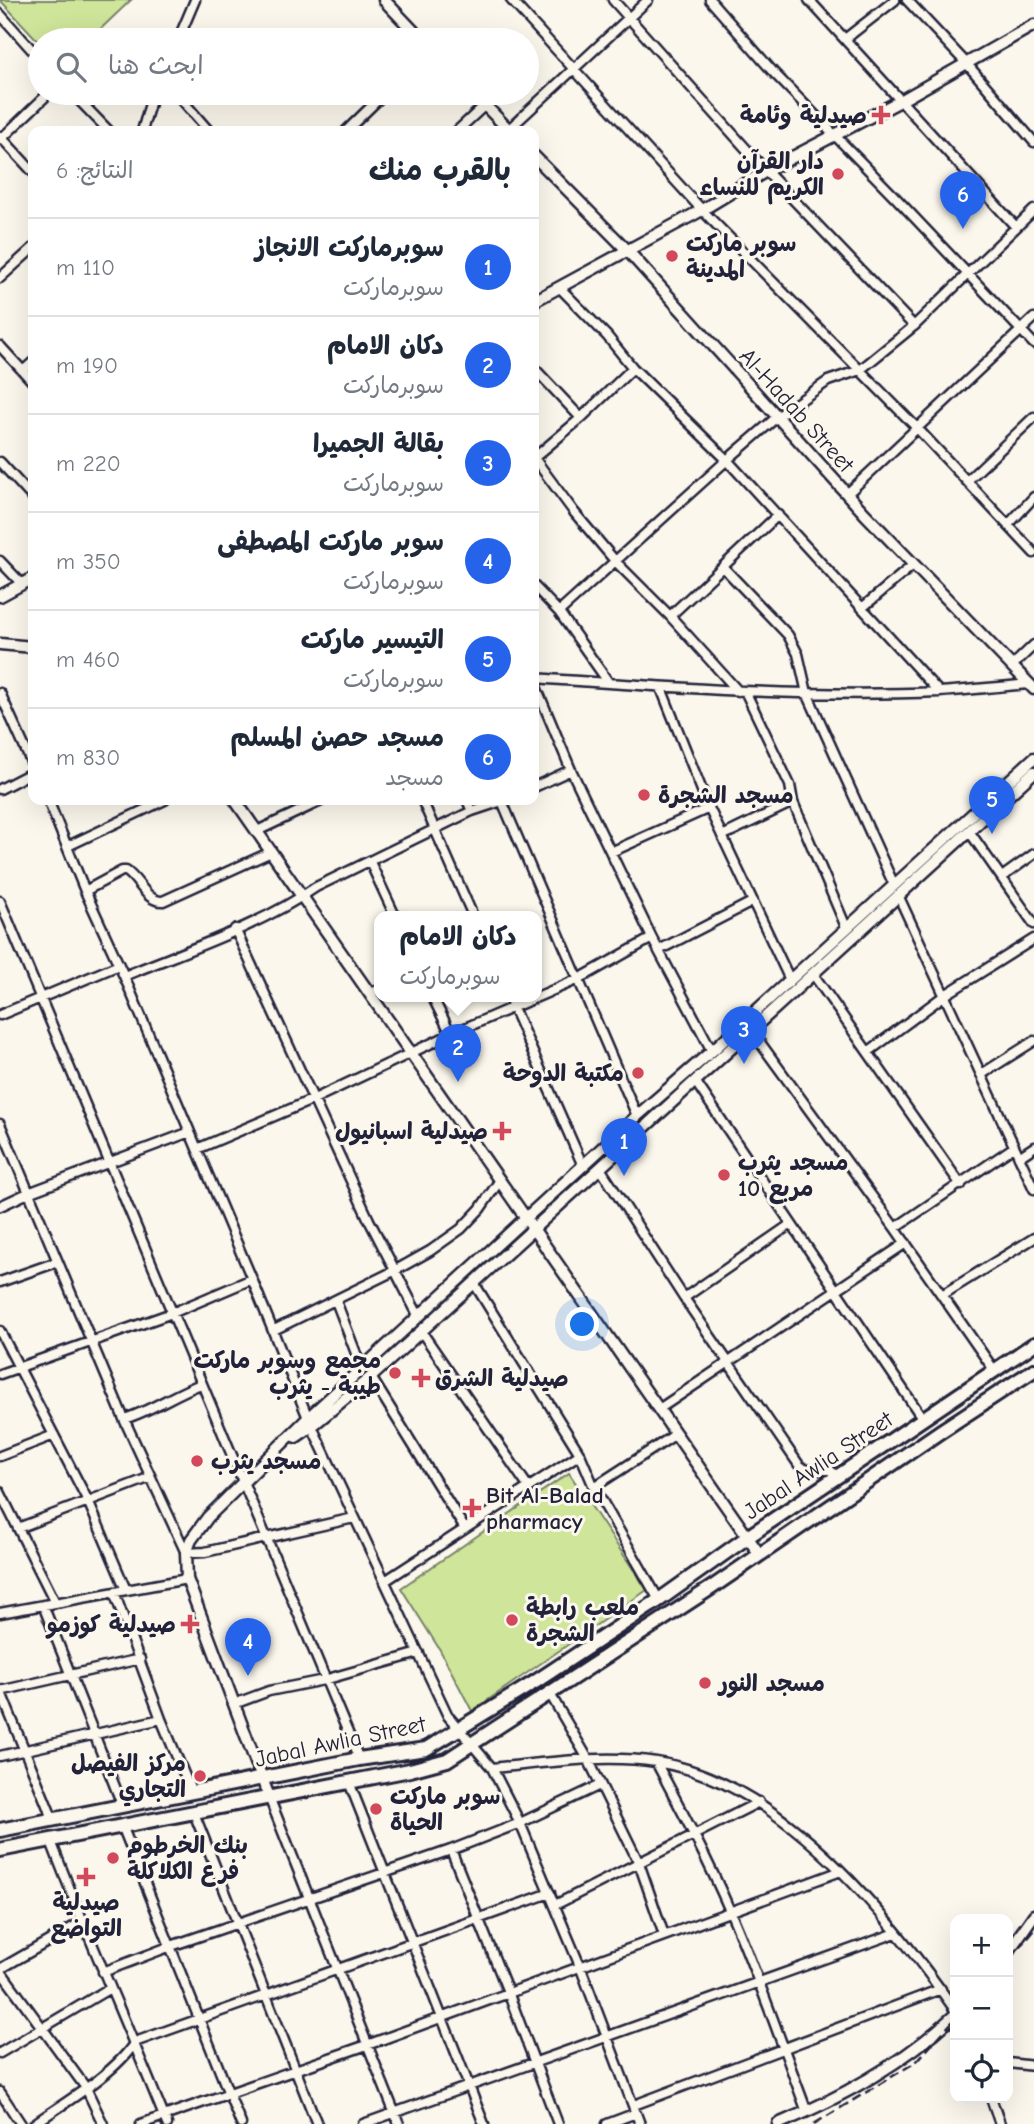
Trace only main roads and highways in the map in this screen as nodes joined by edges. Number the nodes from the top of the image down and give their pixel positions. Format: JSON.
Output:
{"nodes":[{"id":1,"x":1034,"y":1344,"type":"edge"},
{"id":2,"x":1034,"y":1370,"type":"edge"},
{"id":3,"x":0,"y":1830,"type":"edge"},
{"id":4,"x":0,"y":1850,"type":"edge"}],
"edges":[{"from":1,"to":3,"type":"main road","name":"Jabal Awlia Street"},
{"from":2,"to":4,"type":"main road","name":"Jabal Awlia Street"}]}
